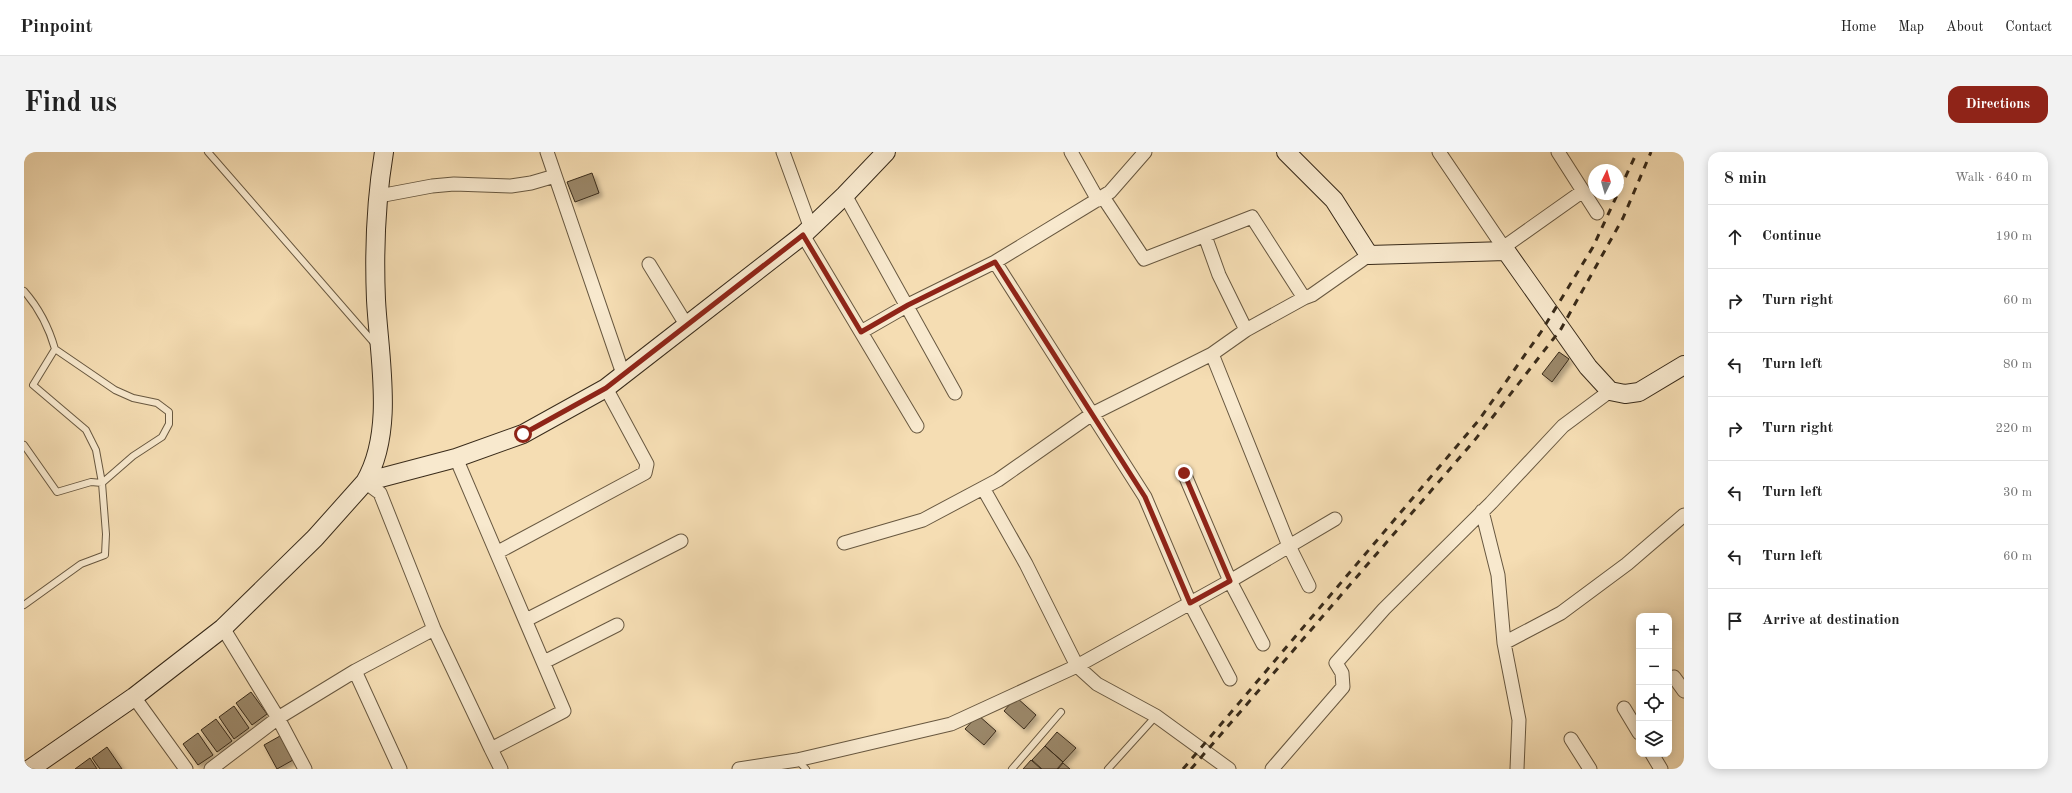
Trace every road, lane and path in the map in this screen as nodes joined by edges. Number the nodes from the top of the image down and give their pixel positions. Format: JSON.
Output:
{"nodes":[{"id":1,"x":208,"y":152,"type":"edge"},
{"id":2,"x":384,"y":152,"type":"edge"},
{"id":3,"x":547,"y":152,"type":"edge"},
{"id":4,"x":783,"y":152,"type":"edge"},
{"id":5,"x":886,"y":152,"type":"edge"},
{"id":6,"x":1071,"y":152,"type":"edge"},
{"id":7,"x":1145,"y":152,"type":"edge"},
{"id":8,"x":1286,"y":152,"type":"edge"},
{"id":9,"x":1439,"y":152,"type":"edge"},
{"id":10,"x":1558,"y":152,"type":"edge"},
{"id":11,"x":555,"y":176,"type":"junction"},
{"id":12,"x":1583,"y":192,"type":"junction"},
{"id":13,"x":845,"y":195,"type":"junction"},
{"id":14,"x":379,"y":196,"type":"junction"},
{"id":15,"x":1101,"y":198,"type":"junction"},
{"id":16,"x":1597,"y":213,"type":"dead end"},
{"id":17,"x":807,"y":230,"type":"junction"},
{"id":18,"x":1205,"y":236,"type":"junction"},
{"id":19,"x":1505,"y":249,"type":"junction"},
{"id":20,"x":1370,"y":256,"type":"junction"},
{"id":21,"x":995,"y":262,"type":"junction"},
{"id":22,"x":649,"y":264,"type":"dead end"},
{"id":23,"x":24,"y":291,"type":"edge"},
{"id":24,"x":1304,"y":298,"type":"junction"},
{"id":25,"x":908,"y":305,"type":"junction"},
{"id":26,"x":687,"y":326,"type":"junction"},
{"id":27,"x":1246,"y":330,"type":"junction"},
{"id":28,"x":861,"y":332,"type":"junction"},
{"id":29,"x":55,"y":349,"type":"junction"},
{"id":30,"x":380,"y":349,"type":"junction"},
{"id":31,"x":1212,"y":354,"type":"junction"},
{"id":32,"x":1684,"y":365,"type":"edge"},
{"id":33,"x":623,"y":374,"type":"junction"},
{"id":34,"x":606,"y":388,"type":"junction"},
{"id":35,"x":1610,"y":390,"type":"junction"},
{"id":36,"x":955,"y":393,"type":"dead end"},
{"id":37,"x":1092,"y":414,"type":"junction"},
{"id":38,"x":917,"y":426,"type":"dead end"},
{"id":39,"x":24,"y":445,"type":"edge"},
{"id":40,"x":456,"y":458,"type":"junction"},
{"id":41,"x":1184,"y":473,"type":"dead end"},
{"id":42,"x":365,"y":482,"type":"junction"},
{"id":43,"x":102,"y":483,"type":"junction"},
{"id":44,"x":983,"y":488,"type":"junction"},
{"id":45,"x":1482,"y":511,"type":"junction"},
{"id":46,"x":1684,"y":515,"type":"edge"},
{"id":47,"x":1335,"y":519,"type":"dead end"},
{"id":48,"x":682,"y":541,"type":"dead end"},
{"id":49,"x":844,"y":543,"type":"dead end"},
{"id":50,"x":1289,"y":546,"type":"junction"},
{"id":51,"x":498,"y":552,"type":"junction"},
{"id":52,"x":1230,"y":581,"type":"junction"},
{"id":53,"x":1309,"y":586,"type":"dead end"},
{"id":54,"x":1190,"y":603,"type":"junction"},
{"id":55,"x":24,"y":605,"type":"edge"},
{"id":56,"x":526,"y":620,"type":"junction"},
{"id":57,"x":617,"y":625,"type":"dead end"},
{"id":58,"x":223,"y":628,"type":"junction"},
{"id":59,"x":434,"y":629,"type":"junction"},
{"id":60,"x":1504,"y":643,"type":"junction"},
{"id":61,"x":1263,"y":644,"type":"dead end"},
{"id":62,"x":544,"y":662,"type":"junction"},
{"id":63,"x":1077,"y":666,"type":"junction"},
{"id":64,"x":355,"y":671,"type":"junction"},
{"id":65,"x":1674,"y":677,"type":"dead end"},
{"id":66,"x":1230,"y":678,"type":"dead end"},
{"id":67,"x":1684,"y":691,"type":"edge"},
{"id":68,"x":134,"y":697,"type":"junction"},
{"id":69,"x":1624,"y":708,"type":"dead end"},
{"id":70,"x":1061,"y":712,"type":"dead end"},
{"id":71,"x":1156,"y":716,"type":"junction"},
{"id":72,"x":278,"y":718,"type":"junction"},
{"id":73,"x":1636,"y":728,"type":"edge"},
{"id":74,"x":1571,"y":739,"type":"dead end"},
{"id":75,"x":491,"y":749,"type":"junction"},
{"id":76,"x":1654,"y":757,"type":"edge"},
{"id":77,"x":802,"y":765,"type":"edge"},
{"id":78,"x":30,"y":769,"type":"edge"},
{"id":79,"x":186,"y":769,"type":"edge"},
{"id":80,"x":211,"y":769,"type":"edge"},
{"id":81,"x":304,"y":769,"type":"edge"},
{"id":82,"x":400,"y":769,"type":"edge"},
{"id":83,"x":501,"y":769,"type":"edge"},
{"id":84,"x":739,"y":769,"type":"edge"},
{"id":85,"x":1012,"y":769,"type":"edge"},
{"id":86,"x":1108,"y":769,"type":"edge"},
{"id":87,"x":1230,"y":769,"type":"edge"},
{"id":88,"x":1272,"y":769,"type":"edge"},
{"id":89,"x":1517,"y":769,"type":"edge"},
{"id":90,"x":1590,"y":769,"type":"edge"},
{"id":91,"x":1661,"y":769,"type":"edge"}],
"edges":[{"from":1,"to":30,"type":"lane"},
{"from":2,"to":14,"type":"main road"},
{"from":3,"to":11,"type":"street"},
{"from":4,"to":17,"type":"street"},
{"from":5,"to":13,"type":"main road"},
{"from":6,"to":15,"type":"street"},
{"from":7,"to":15,"type":"street"},
{"from":8,"to":20,"type":"main road"},
{"from":9,"to":19,"type":"street"},
{"from":10,"to":12,"type":"street"},
{"from":11,"to":14,"type":"street"},
{"from":11,"to":33,"type":"street"},
{"from":12,"to":16,"type":"street"},
{"from":12,"to":19,"type":"street"},
{"from":13,"to":17,"type":"main road"},
{"from":13,"to":25,"type":"street"},
{"from":14,"to":30,"type":"main road"},
{"from":15,"to":18,"type":"street"},
{"from":15,"to":21,"type":"street"},
{"from":17,"to":26,"type":"main road"},
{"from":17,"to":28,"type":"street"},
{"from":18,"to":24,"type":"street"},
{"from":18,"to":27,"type":"street"},
{"from":19,"to":20,"type":"main road"},
{"from":19,"to":35,"type":"main road"},
{"from":20,"to":24,"type":"street"},
{"from":21,"to":25,"type":"street"},
{"from":21,"to":37,"type":"street"},
{"from":22,"to":26,"type":"street"},
{"from":23,"to":29,"type":"lane"},
{"from":24,"to":27,"type":"street"},
{"from":25,"to":28,"type":"street"},
{"from":25,"to":36,"type":"street"},
{"from":26,"to":33,"type":"main road"},
{"from":27,"to":31,"type":"street"},
{"from":28,"to":38,"type":"street"},
{"from":29,"to":43,"type":"lane"},
{"from":29,"to":43,"type":"lane"},
{"from":30,"to":42,"type":"main road"},
{"from":31,"to":37,"type":"street"},
{"from":31,"to":50,"type":"street"},
{"from":32,"to":35,"type":"main road"},
{"from":33,"to":34,"type":"main road"},
{"from":34,"to":40,"type":"main road"},
{"from":34,"to":51,"type":"street"},
{"from":35,"to":45,"type":"street"},
{"from":37,"to":44,"type":"street"},
{"from":37,"to":54,"type":"street"},
{"from":39,"to":43,"type":"lane"},
{"from":40,"to":42,"type":"main road"},
{"from":40,"to":51,"type":"street"},
{"from":41,"to":52,"type":"street"},
{"from":42,"to":58,"type":"main road"},
{"from":42,"to":59,"type":"street"},
{"from":43,"to":55,"type":"lane"},
{"from":44,"to":49,"type":"street"},
{"from":44,"to":63,"type":"street"},
{"from":45,"to":60,"type":"street"},
{"from":45,"to":88,"type":"street"},
{"from":46,"to":60,"type":"street"},
{"from":47,"to":50,"type":"street"},
{"from":48,"to":56,"type":"street"},
{"from":50,"to":52,"type":"street"},
{"from":50,"to":53,"type":"street"},
{"from":51,"to":56,"type":"street"},
{"from":52,"to":54,"type":"street"},
{"from":52,"to":61,"type":"street"},
{"from":54,"to":63,"type":"street"},
{"from":54,"to":66,"type":"street"},
{"from":56,"to":62,"type":"street"},
{"from":57,"to":62,"type":"street"},
{"from":58,"to":68,"type":"main road"},
{"from":58,"to":72,"type":"street"},
{"from":59,"to":64,"type":"street"},
{"from":59,"to":75,"type":"street"},
{"from":60,"to":89,"type":"street"},
{"from":62,"to":75,"type":"street"},
{"from":63,"to":71,"type":"street"},
{"from":63,"to":77,"type":"street"},
{"from":64,"to":72,"type":"street"},
{"from":64,"to":82,"type":"street"},
{"from":65,"to":67,"type":"street"},
{"from":68,"to":78,"type":"main road"},
{"from":68,"to":79,"type":"street"},
{"from":69,"to":73,"type":"street"},
{"from":70,"to":85,"type":"lane"},
{"from":71,"to":86,"type":"lane"},
{"from":71,"to":87,"type":"street"},
{"from":72,"to":80,"type":"street"},
{"from":72,"to":81,"type":"street"},
{"from":74,"to":90,"type":"street"},
{"from":75,"to":83,"type":"street"},
{"from":76,"to":91,"type":"street"},
{"from":77,"to":84,"type":"street"}]}
